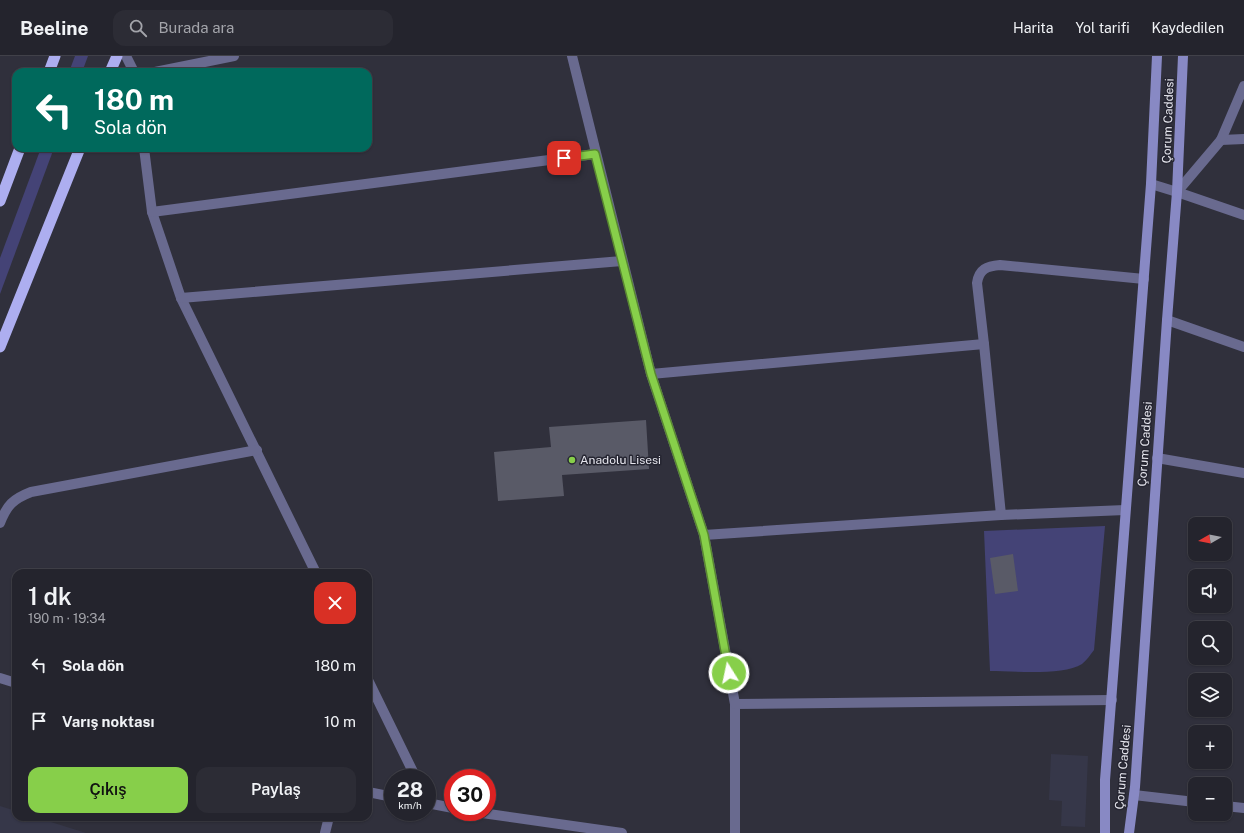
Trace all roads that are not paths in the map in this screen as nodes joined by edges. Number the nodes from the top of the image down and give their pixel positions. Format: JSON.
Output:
{"nodes":[{"id":1,"x":55,"y":56,"type":"edge"},
{"id":2,"x":117,"y":56,"type":"edge"},
{"id":3,"x":126,"y":56,"type":"edge"},
{"id":4,"x":234,"y":56,"type":"edge"},
{"id":5,"x":572,"y":56,"type":"edge"},
{"id":6,"x":1157,"y":56,"type":"edge"},
{"id":7,"x":1183,"y":56,"type":"edge"},
{"id":8,"x":50,"y":68,"type":"edge"},
{"id":9,"x":112,"y":68,"type":"edge"},
{"id":10,"x":132,"y":68,"type":"edge"},
{"id":11,"x":175,"y":68,"type":"edge"},
{"id":12,"x":1244,"y":86,"type":"edge"},
{"id":13,"x":1244,"y":139,"type":"edge"},
{"id":14,"x":1221,"y":140,"type":"junction"},
{"id":15,"x":18,"y":152,"type":"edge"},
{"id":16,"x":78,"y":152,"type":"edge"},
{"id":17,"x":144,"y":152,"type":"edge"},
{"id":18,"x":595,"y":154,"type":"junction"},
{"id":19,"x":1151,"y":184,"type":"junction"},
{"id":20,"x":1178,"y":192,"type":"junction"},
{"id":21,"x":0,"y":201,"type":"edge"},
{"id":22,"x":152,"y":212,"type":"junction"},
{"id":23,"x":1244,"y":215,"type":"edge"},
{"id":24,"x":622,"y":261,"type":"junction"},
{"id":25,"x":1144,"y":279,"type":"junction"},
{"id":26,"x":181,"y":298,"type":"junction"},
{"id":27,"x":1167,"y":320,"type":"junction"},
{"id":28,"x":984,"y":344,"type":"junction"},
{"id":29,"x":0,"y":347,"type":"edge"},
{"id":30,"x":1244,"y":347,"type":"edge"},
{"id":31,"x":651,"y":374,"type":"junction"},
{"id":32,"x":257,"y":450,"type":"junction"},
{"id":33,"x":1157,"y":458,"type":"junction"},
{"id":34,"x":1244,"y":473,"type":"edge"},
{"id":35,"x":1125,"y":510,"type":"junction"},
{"id":36,"x":1001,"y":515,"type":"junction"},
{"id":37,"x":0,"y":523,"type":"edge"},
{"id":38,"x":704,"y":535,"type":"junction"},
{"id":39,"x":314,"y":569,"type":"edge"},
{"id":40,"x":0,"y":678,"type":"edge"},
{"id":41,"x":12,"y":682,"type":"edge"},
{"id":42,"x":372,"y":688,"type":"edge"},
{"id":43,"x":1112,"y":700,"type":"junction"},
{"id":44,"x":735,"y":704,"type":"junction"},
{"id":45,"x":412,"y":769,"type":"edge"},
{"id":46,"x":372,"y":793,"type":"edge"},
{"id":47,"x":384,"y":795,"type":"edge"},
{"id":48,"x":1134,"y":796,"type":"junction"},
{"id":49,"x":1188,"y":801,"type":"edge"},
{"id":50,"x":1232,"y":807,"type":"edge"},
{"id":51,"x":1244,"y":808,"type":"edge"},
{"id":52,"x":496,"y":815,"type":"edge"},
{"id":53,"x":328,"y":821,"type":"edge"},
{"id":54,"x":325,"y":833,"type":"edge"},
{"id":55,"x":622,"y":833,"type":"edge"},
{"id":56,"x":735,"y":833,"type":"edge"},
{"id":57,"x":1105,"y":833,"type":"edge"},
{"id":58,"x":1129,"y":833,"type":"edge"}],
"edges":[{"from":1,"to":8,"type":"highway"},
{"from":2,"to":9,"type":"highway"},
{"from":3,"to":10,"type":"street"},
{"from":4,"to":11,"type":"street"},
{"from":5,"to":18,"type":"street"},
{"from":6,"to":19,"type":"main road","name":"Çorum Caddesi"},
{"from":7,"to":20,"type":"main road","name":"Çorum Caddesi"},
{"from":12,"to":14,"type":"street"},
{"from":13,"to":14,"type":"street"},
{"from":14,"to":20,"type":"street"},
{"from":15,"to":21,"type":"highway"},
{"from":16,"to":29,"type":"highway"},
{"from":17,"to":22,"type":"street"},
{"from":18,"to":22,"type":"street"},
{"from":18,"to":24,"type":"street"},
{"from":19,"to":20,"type":"street"},
{"from":19,"to":25,"type":"main road","name":"Çorum Caddesi"},
{"from":20,"to":23,"type":"street"},
{"from":20,"to":27,"type":"main road","name":"Çorum Caddesi"},
{"from":22,"to":26,"type":"street"},
{"from":24,"to":26,"type":"street"},
{"from":24,"to":31,"type":"street"},
{"from":25,"to":28,"type":"street"},
{"from":25,"to":35,"type":"main road","name":"Çorum Caddesi"},
{"from":26,"to":32,"type":"street"},
{"from":27,"to":30,"type":"street"},
{"from":27,"to":33,"type":"main road","name":"Çorum Caddesi"},
{"from":28,"to":31,"type":"street"},
{"from":28,"to":36,"type":"street"},
{"from":31,"to":38,"type":"street"},
{"from":32,"to":37,"type":"street"},
{"from":32,"to":39,"type":"street"},
{"from":33,"to":34,"type":"street"},
{"from":33,"to":48,"type":"main road","name":"Çorum Caddesi"},
{"from":35,"to":36,"type":"street"},
{"from":35,"to":43,"type":"main road","name":"Çorum Caddesi"},
{"from":36,"to":38,"type":"street"},
{"from":38,"to":44,"type":"street"},
{"from":40,"to":41,"type":"street"},
{"from":42,"to":45,"type":"street"},
{"from":43,"to":44,"type":"street"},
{"from":43,"to":57,"type":"main road","name":"Çorum Caddesi"},
{"from":44,"to":56,"type":"street"},
{"from":46,"to":47,"type":"street"},
{"from":48,"to":49,"type":"street"},
{"from":48,"to":58,"type":"main road","name":"Çorum Caddesi"},
{"from":50,"to":51,"type":"street"},
{"from":52,"to":55,"type":"street"},
{"from":53,"to":54,"type":"street"}]}
